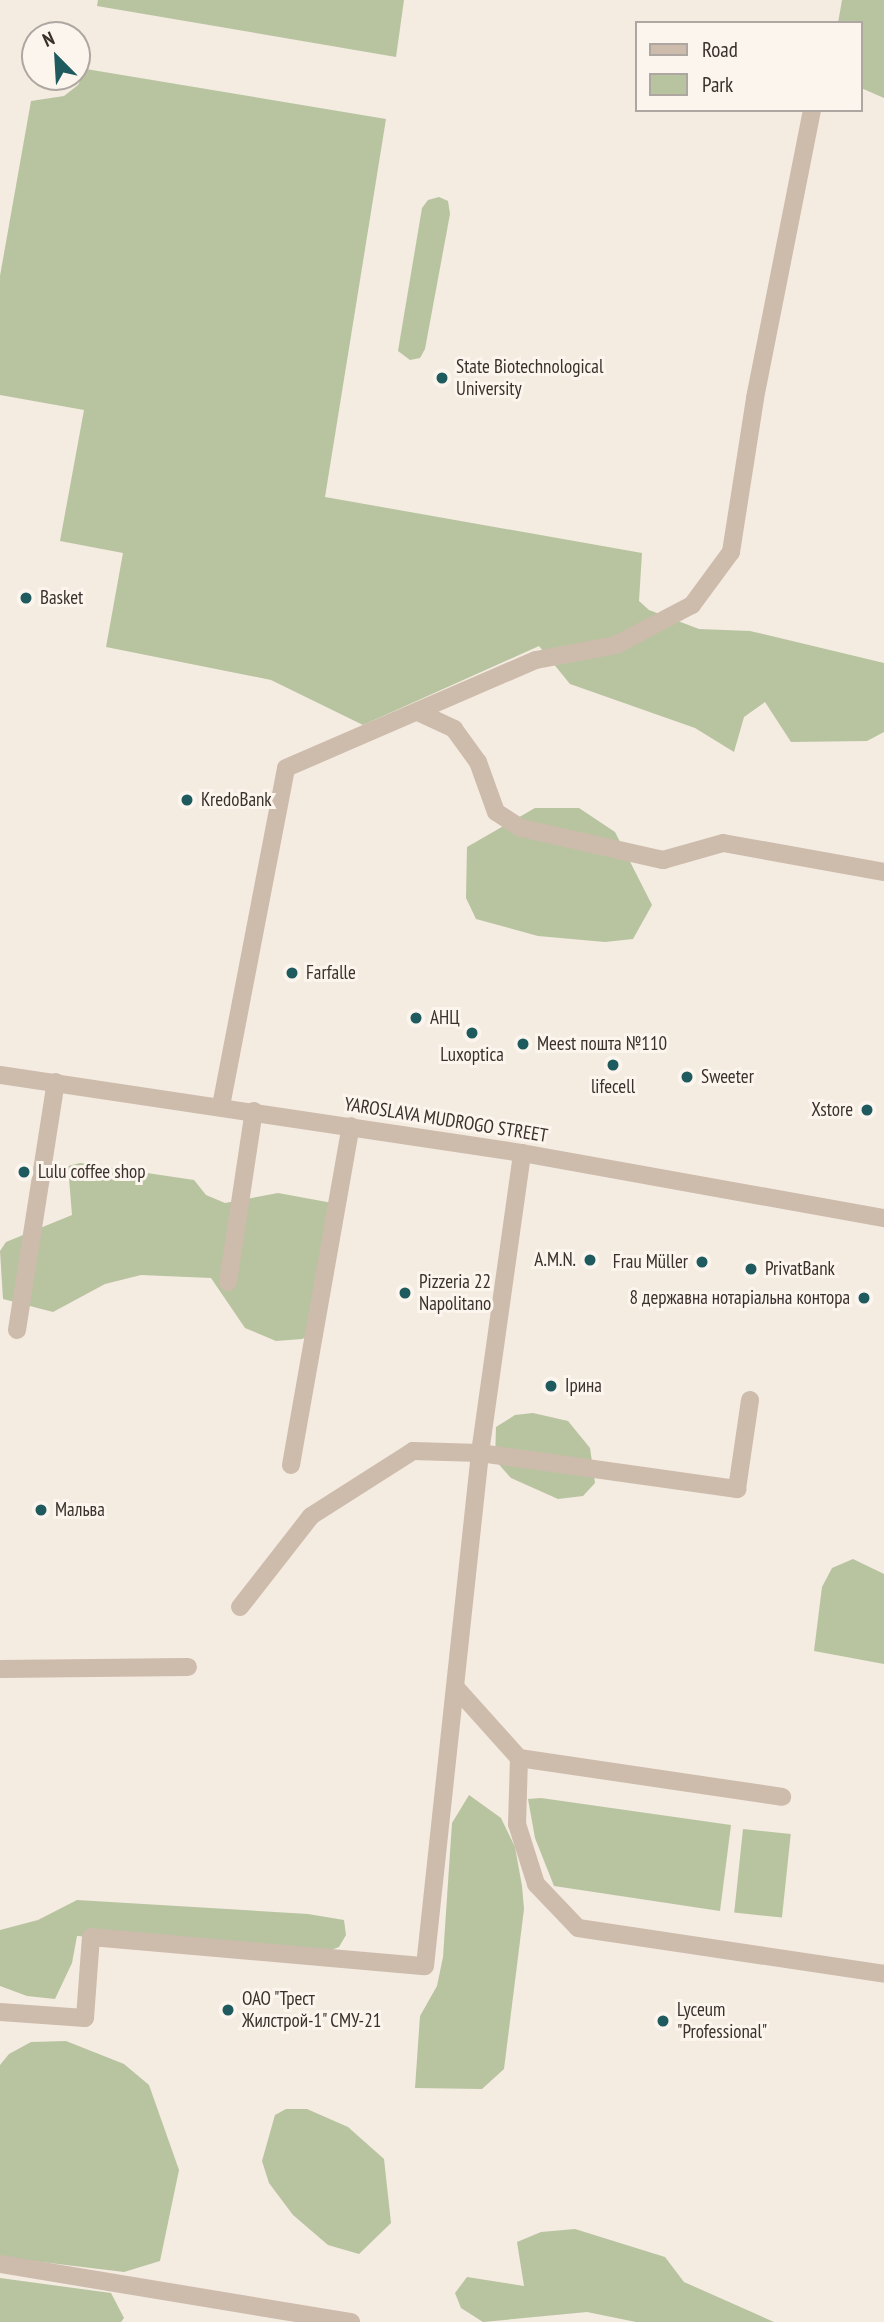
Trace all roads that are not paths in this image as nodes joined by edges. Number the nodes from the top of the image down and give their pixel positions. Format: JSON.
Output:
{"nodes":[{"id":1,"x":812,"y":112,"type":"edge"},
{"id":2,"x":418,"y":712,"type":"junction"},
{"id":3,"x":884,"y":872,"type":"edge"},
{"id":4,"x":0,"y":1075,"type":"edge"},
{"id":5,"x":56,"y":1082,"type":"junction"},
{"id":6,"x":221,"y":1106,"type":"junction"},
{"id":7,"x":254,"y":1111,"type":"junction"},
{"id":8,"x":351,"y":1126,"type":"junction"},
{"id":9,"x":522,"y":1153,"type":"junction"},
{"id":10,"x":884,"y":1218,"type":"edge"},
{"id":11,"x":229,"y":1282,"type":"dead end"},
{"id":12,"x":17,"y":1330,"type":"dead end"},
{"id":13,"x":750,"y":1400,"type":"dead end"},
{"id":14,"x":480,"y":1453,"type":"junction"},
{"id":15,"x":291,"y":1465,"type":"dead end"},
{"id":16,"x":240,"y":1607,"type":"dead end"},
{"id":17,"x":188,"y":1667,"type":"dead end"},
{"id":18,"x":0,"y":1669,"type":"edge"},
{"id":19,"x":457,"y":1689,"type":"junction"},
{"id":20,"x":519,"y":1758,"type":"junction"},
{"id":21,"x":782,"y":1797,"type":"dead end"},
{"id":22,"x":884,"y":1973,"type":"edge"},
{"id":23,"x":0,"y":2012,"type":"edge"},
{"id":24,"x":0,"y":2264,"type":"edge"},
{"id":25,"x":351,"y":2322,"type":"edge"}],
"edges":[{"from":1,"to":2,"type":"street"},
{"from":2,"to":3,"type":"street"},
{"from":2,"to":6,"type":"street"},
{"from":4,"to":5,"type":"street","name":"YAROSLAVA MUDROGO STREET"},
{"from":5,"to":6,"type":"street","name":"YAROSLAVA MUDROGO STREET"},
{"from":5,"to":12,"type":"street"},
{"from":6,"to":7,"type":"street","name":"YAROSLAVA MUDROGO STREET"},
{"from":7,"to":8,"type":"street","name":"YAROSLAVA MUDROGO STREET"},
{"from":7,"to":11,"type":"street"},
{"from":8,"to":9,"type":"street","name":"YAROSLAVA MUDROGO STREET"},
{"from":8,"to":15,"type":"street"},
{"from":9,"to":10,"type":"street","name":"YAROSLAVA MUDROGO STREET"},
{"from":9,"to":14,"type":"street"},
{"from":13,"to":14,"type":"street"},
{"from":14,"to":16,"type":"street"},
{"from":14,"to":19,"type":"street"},
{"from":17,"to":18,"type":"street"},
{"from":19,"to":20,"type":"street"},
{"from":19,"to":23,"type":"street"},
{"from":20,"to":21,"type":"street"},
{"from":20,"to":22,"type":"street"},
{"from":24,"to":25,"type":"street"}]}
